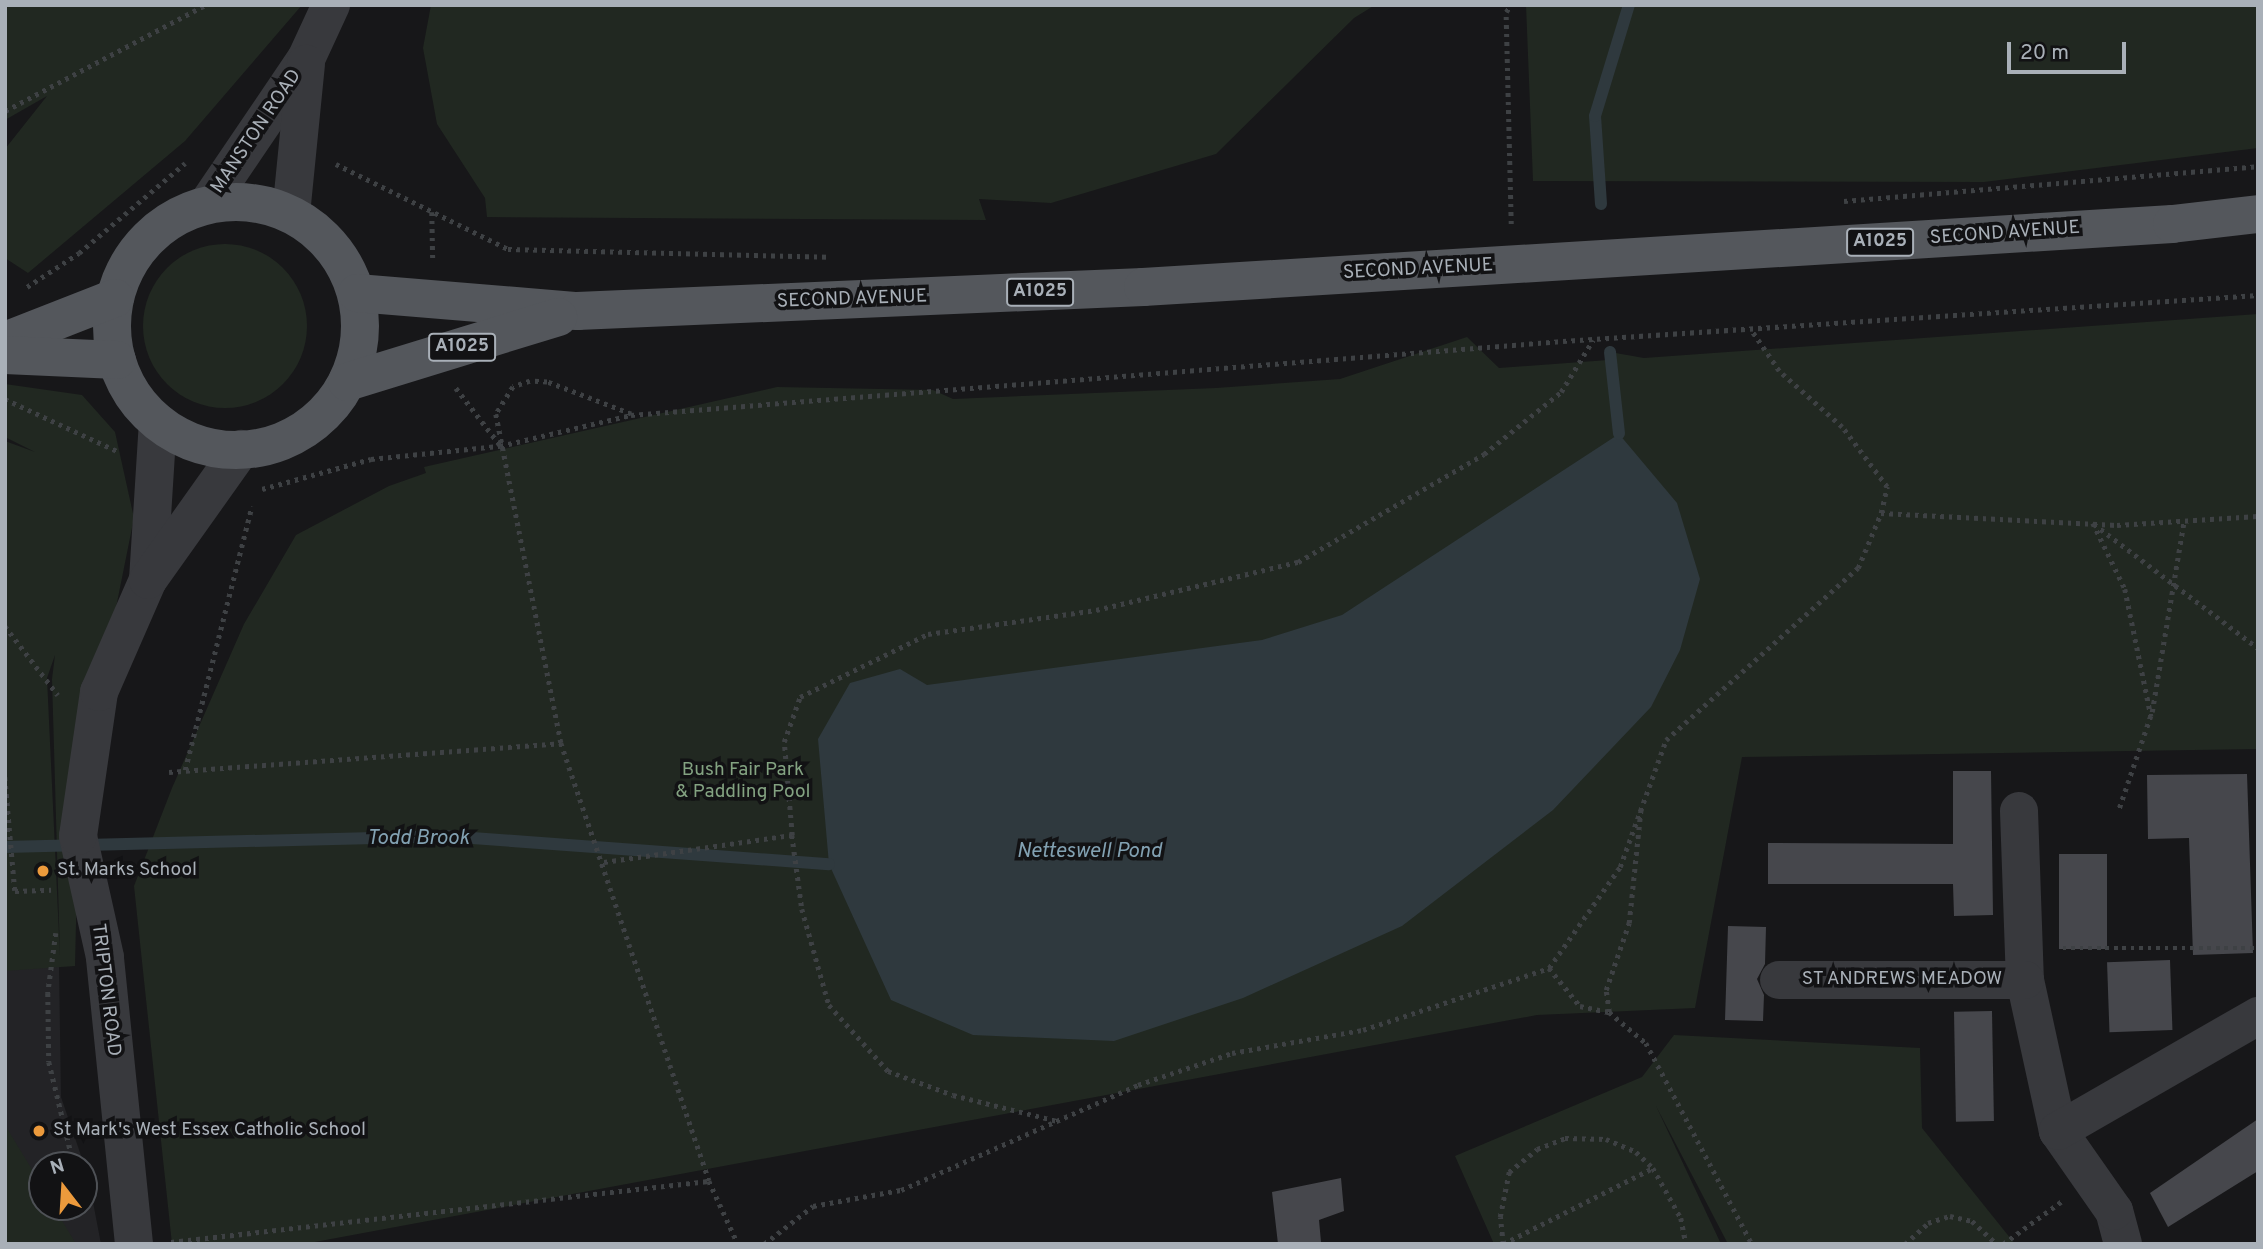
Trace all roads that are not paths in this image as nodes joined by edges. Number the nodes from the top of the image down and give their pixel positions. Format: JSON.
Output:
{"nodes":[{"id":1,"x":331,"y":5,"type":"edge"},
{"id":2,"x":306,"y":59,"type":"junction"},
{"id":3,"x":207,"y":205,"type":"junction"},
{"id":4,"x":291,"y":214,"type":"junction"},
{"id":5,"x":2258,"y":214,"type":"edge"},
{"id":6,"x":357,"y":293,"type":"junction"},
{"id":7,"x":115,"y":298,"type":"junction"},
{"id":8,"x":577,"y":311,"type":"junction"},
{"id":9,"x":5,"y":341,"type":"edge"},
{"id":10,"x":5,"y":355,"type":"edge"},
{"id":11,"x":117,"y":360,"type":"junction"},
{"id":12,"x":347,"y":382,"type":"junction"},
{"id":13,"x":158,"y":422,"type":"junction"},
{"id":14,"x":241,"y":449,"type":"junction"},
{"id":15,"x":148,"y":580,"type":"junction"},
{"id":16,"x":2019,"y":811,"type":"dead end"},
{"id":17,"x":2025,"y":964,"type":"junction"},
{"id":18,"x":1779,"y":980,"type":"dead end"},
{"id":19,"x":2258,"y":1016,"type":"edge"},
{"id":20,"x":2058,"y":1132,"type":"junction"},
{"id":21,"x":152,"y":1243,"type":"edge"},
{"id":22,"x":2123,"y":1244,"type":"edge"}],
"edges":[{"from":1,"to":2,"type":"street","name":"MANSTON ROAD"},
{"from":2,"to":3,"type":"street","name":"MANSTON ROAD"},
{"from":2,"to":4,"type":"street","name":"MANSTON ROAD"},
{"from":3,"to":4,"type":"main road"},
{"from":3,"to":7,"type":"main road"},
{"from":4,"to":6,"type":"main road"},
{"from":5,"to":8,"type":"main road","name":"SECOND AVENUE","number":"A1025"},
{"from":6,"to":8,"type":"main road","name":"SECOND AVENUE","number":"A1025"},
{"from":6,"to":12,"type":"main road"},
{"from":7,"to":9,"type":"main road"},
{"from":7,"to":11,"type":"main road"},
{"from":8,"to":12,"type":"main road","name":"SECOND AVENUE","number":"A1025"},
{"from":10,"to":11,"type":"main road"},
{"from":11,"to":13,"type":"main road"},
{"from":12,"to":14,"type":"main road"},
{"from":13,"to":14,"type":"main road"},
{"from":13,"to":15,"type":"street","name":"TRIPTON ROAD"},
{"from":14,"to":15,"type":"street","name":"TRIPTON ROAD"},
{"from":15,"to":21,"type":"street","name":"TRIPTON ROAD"},
{"from":16,"to":17,"type":"street","name":"ST ANDREWS MEADOW"},
{"from":17,"to":18,"type":"street","name":"ST ANDREWS MEADOW"},
{"from":17,"to":20,"type":"street","name":"ST ANDREWS MEADOW"},
{"from":19,"to":20,"type":"street"},
{"from":20,"to":22,"type":"street"}]}
